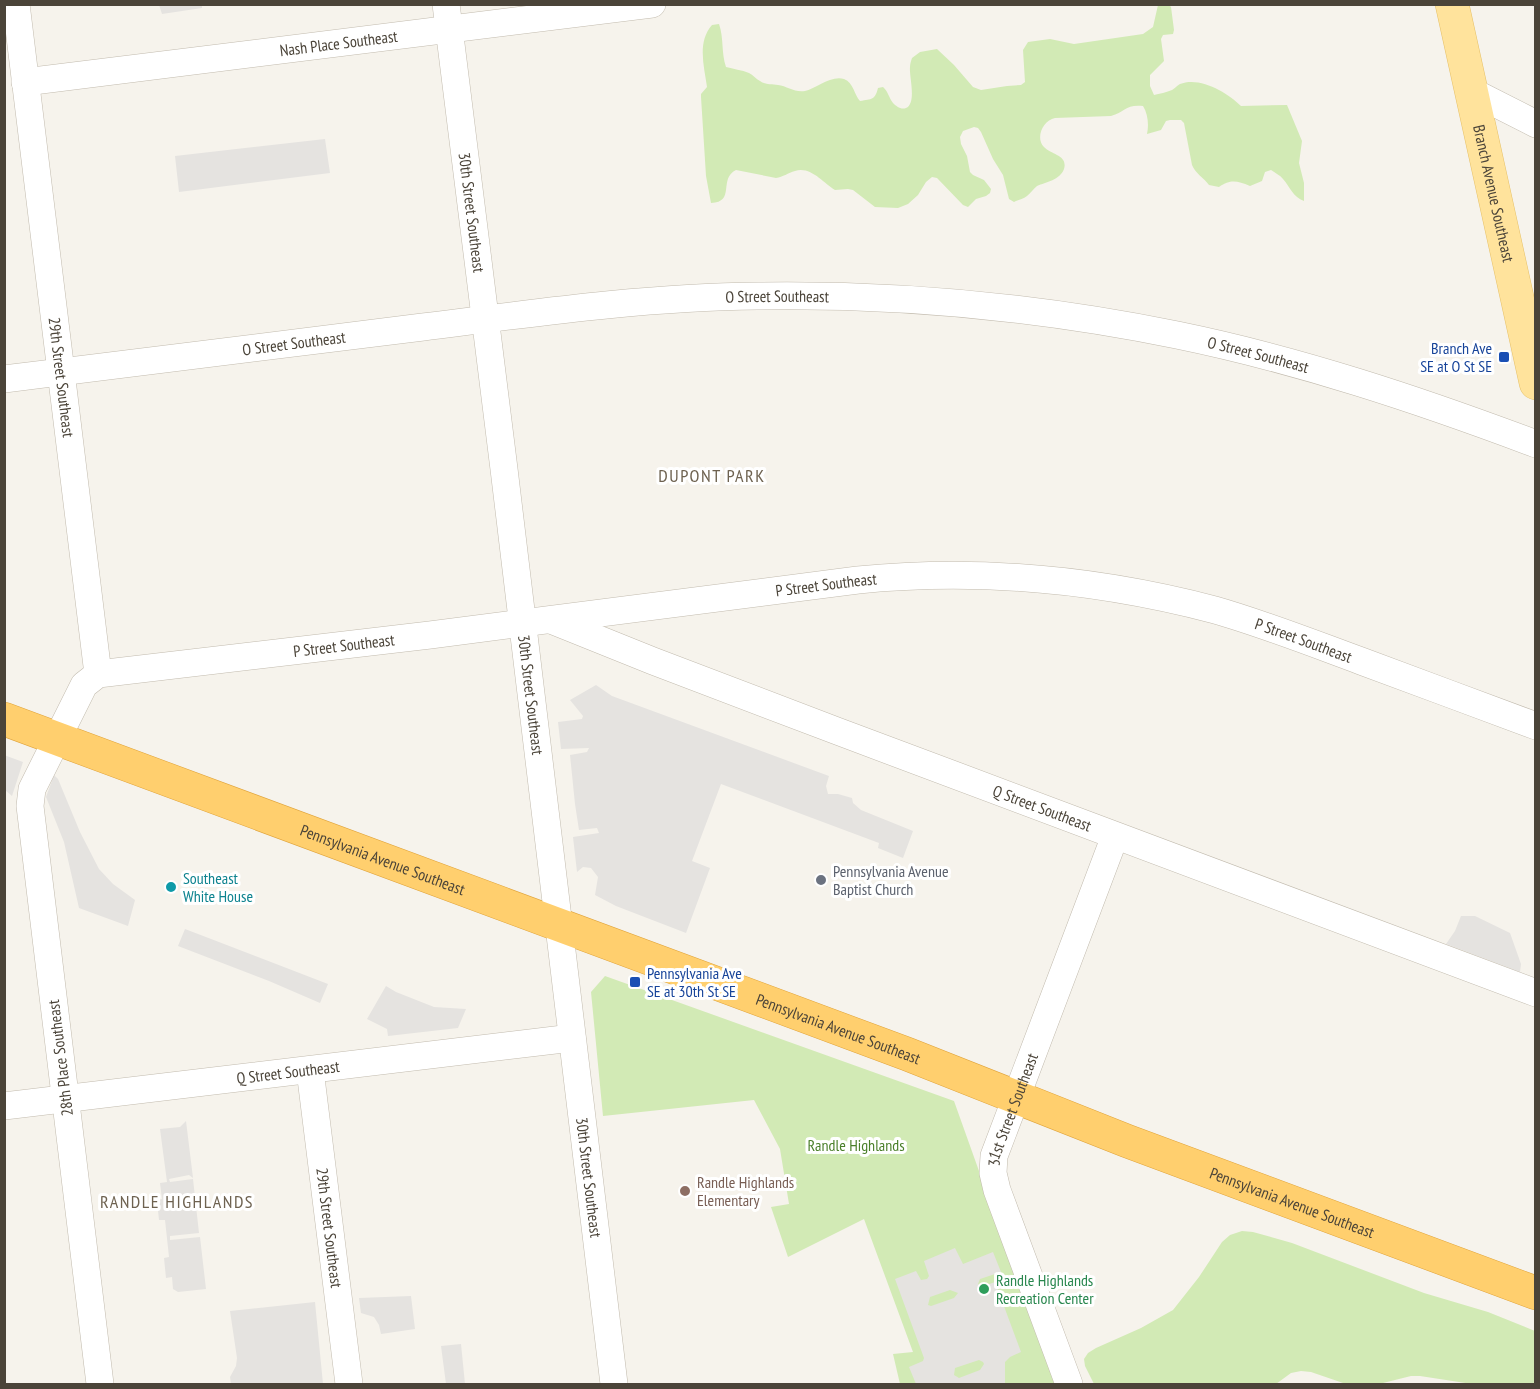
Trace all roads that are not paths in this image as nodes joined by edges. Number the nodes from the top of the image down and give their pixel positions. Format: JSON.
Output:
{"nodes":[{"id":1,"x":16,"y":4,"type":"edge"},
{"id":2,"x":652,"y":4,"type":"edge"},
{"id":3,"x":1452,"y":4,"type":"edge"},
{"id":4,"x":447,"y":17,"type":"edge"},
{"id":5,"x":26,"y":82,"type":"junction"},
{"id":6,"x":1471,"y":91,"type":"junction"},
{"id":7,"x":1536,"y":124,"type":"edge"},
{"id":8,"x":485,"y":319,"type":"junction"},
{"id":9,"x":61,"y":372,"type":"junction"},
{"id":10,"x":4,"y":379,"type":"edge"},
{"id":11,"x":1536,"y":383,"type":"edge"},
{"id":12,"x":1536,"y":444,"type":"edge"},
{"id":13,"x":550,"y":619,"type":"junction"},
{"id":14,"x":522,"y":622,"type":"junction"},
{"id":15,"x":98,"y":674,"type":"junction"},
{"id":16,"x":4,"y":719,"type":"edge"},
{"id":17,"x":1536,"y":726,"type":"edge"},
{"id":18,"x":50,"y":751,"type":"junction"},
{"id":19,"x":1115,"y":836,"type":"junction"},
{"id":20,"x":558,"y":925,"type":"junction"},
{"id":21,"x":1536,"y":993,"type":"edge"},
{"id":22,"x":572,"y":1038,"type":"junction"},
{"id":23,"x":310,"y":1070,"type":"junction"},
{"id":24,"x":65,"y":1098,"type":"junction"},
{"id":25,"x":1017,"y":1098,"type":"junction"},
{"id":26,"x":4,"y":1106,"type":"edge"},
{"id":27,"x":1536,"y":1293,"type":"edge"},
{"id":28,"x":100,"y":1384,"type":"edge"},
{"id":29,"x":349,"y":1384,"type":"edge"},
{"id":30,"x":614,"y":1384,"type":"edge"},
{"id":31,"x":1069,"y":1384,"type":"edge"}],
"edges":[{"from":1,"to":5,"type":"street","name":"29th Street Southeast"},
{"from":2,"to":4,"type":"street","name":"Nash Place Southeast"},
{"from":3,"to":6,"type":"main road","name":"Branch Avenue Southeast"},
{"from":4,"to":5,"type":"street","name":"Nash Place Southeast"},
{"from":4,"to":8,"type":"street","name":"30th Street Southeast"},
{"from":5,"to":9,"type":"street","name":"29th Street Southeast"},
{"from":6,"to":7,"type":"street"},
{"from":6,"to":11,"type":"main road","name":"Branch Avenue Southeast"},
{"from":8,"to":9,"type":"street","name":"O Street Southeast"},
{"from":8,"to":12,"type":"street","name":"O Street Southeast"},
{"from":8,"to":14,"type":"street","name":"30th Street Southeast"},
{"from":9,"to":10,"type":"street","name":"O Street Southeast"},
{"from":9,"to":15,"type":"street","name":"29th Street Southeast"},
{"from":13,"to":14,"type":"street","name":"P Street Southeast"},
{"from":13,"to":17,"type":"street","name":"P Street Southeast"},
{"from":13,"to":19,"type":"street","name":"Q Street Southeast"},
{"from":14,"to":15,"type":"street","name":"P Street Southeast"},
{"from":14,"to":20,"type":"street","name":"30th Street Southeast"},
{"from":15,"to":18,"type":"street"},
{"from":16,"to":18,"type":"highway","name":"Pennsylvania Avenue Southeast"},
{"from":18,"to":20,"type":"highway","name":"Pennsylvania Avenue Southeast"},
{"from":18,"to":24,"type":"street","name":"28th Place Southeast"},
{"from":19,"to":21,"type":"street","name":"Q Street Southeast"},
{"from":19,"to":25,"type":"street","name":"31st Street Southeast"},
{"from":20,"to":22,"type":"street","name":"30th Street Southeast"},
{"from":20,"to":25,"type":"highway","name":"Pennsylvania Avenue Southeast"},
{"from":22,"to":23,"type":"street","name":"Q Street Southeast"},
{"from":22,"to":30,"type":"street","name":"30th Street Southeast"},
{"from":23,"to":24,"type":"street","name":"Q Street Southeast"},
{"from":23,"to":29,"type":"street","name":"29th Street Southeast"},
{"from":24,"to":26,"type":"street","name":"Q Street Southeast"},
{"from":24,"to":28,"type":"street","name":"28th Place Southeast"},
{"from":25,"to":27,"type":"highway","name":"Pennsylvania Avenue Southeast"},
{"from":25,"to":31,"type":"street","name":"31st Street Southeast"}]}
